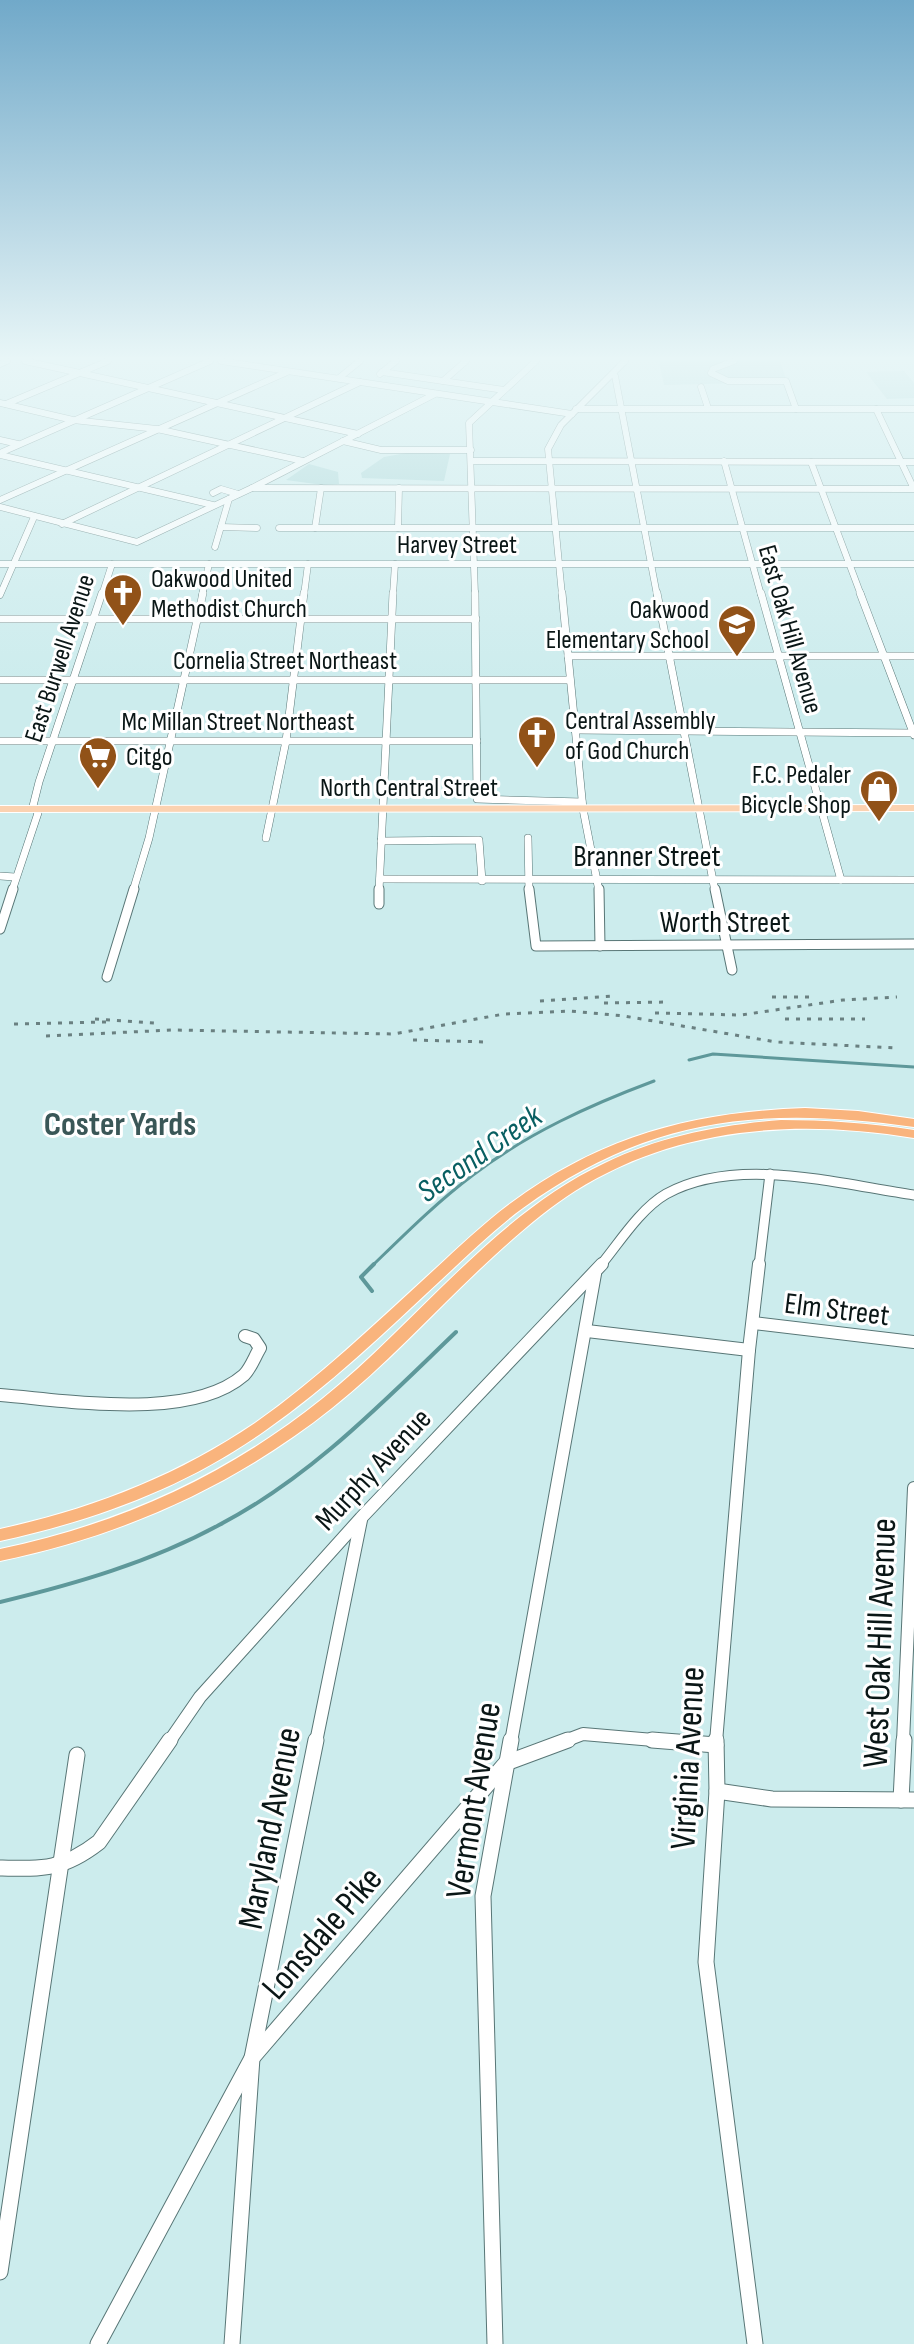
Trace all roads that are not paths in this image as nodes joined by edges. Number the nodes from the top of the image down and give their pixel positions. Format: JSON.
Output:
{"nodes":[{"id":1,"x":175,"y":470,"type":"edge"},
{"id":2,"x":285,"y":470,"type":"edge"},
{"id":3,"x":472,"y":470,"type":"edge"},
{"id":4,"x":550,"y":470,"type":"edge"},
{"id":5,"x":633,"y":470,"type":"edge"},
{"id":6,"x":726,"y":470,"type":"edge"},
{"id":7,"x":815,"y":470,"type":"edge"},
{"id":8,"x":905,"y":470,"type":"edge"},
{"id":9,"x":66,"y":471,"type":"joint"},
{"id":10,"x":139,"y":488,"type":"junction"},
{"id":11,"x":252,"y":488,"type":"junction"},
{"id":12,"x":321,"y":488,"type":"junction"},
{"id":13,"x":399,"y":488,"type":"junction"},
{"id":14,"x":471,"y":488,"type":"junction"},
{"id":15,"x":552,"y":488,"type":"junction"},
{"id":16,"x":636,"y":488,"type":"junction"},
{"id":17,"x":731,"y":489,"type":"junction"},
{"id":18,"x":823,"y":489,"type":"junction"},
{"id":19,"x":914,"y":489,"type":"edge"},
{"id":20,"x":213,"y":493,"type":"dead end"},
{"id":21,"x":238,"y":494,"type":"junction"},
{"id":22,"x":229,"y":499,"type":"junction"},
{"id":23,"x":0,"y":500,"type":"edge"},
{"id":24,"x":213,"y":505,"type":"junction"},
{"id":25,"x":0,"y":507,"type":"edge"},
{"id":26,"x":34,"y":517,"type":"junction"},
{"id":27,"x":62,"y":524,"type":"junction"},
{"id":28,"x":221,"y":527,"type":"junction"},
{"id":29,"x":257,"y":528,"type":"dead end"},
{"id":30,"x":279,"y":528,"type":"dead end"},
{"id":31,"x":315,"y":528,"type":"junction"},
{"id":32,"x":398,"y":528,"type":"junction"},
{"id":33,"x":473,"y":528,"type":"junction"},
{"id":34,"x":556,"y":528,"type":"junction"},
{"id":35,"x":644,"y":528,"type":"junction"},
{"id":36,"x":742,"y":528,"type":"junction"},
{"id":37,"x":838,"y":528,"type":"junction"},
{"id":38,"x":914,"y":528,"type":"edge"},
{"id":39,"x":215,"y":547,"type":"dead end"},
{"id":40,"x":0,"y":564,"type":"edge"},
{"id":41,"x":13,"y":564,"type":"junction"},
{"id":42,"x":112,"y":564,"type":"junction"},
{"id":43,"x":209,"y":564,"type":"junction"},
{"id":44,"x":308,"y":564,"type":"junction"},
{"id":45,"x":395,"y":564,"type":"junction"},
{"id":46,"x":473,"y":564,"type":"junction"},
{"id":47,"x":559,"y":564,"type":"junction"},
{"id":48,"x":651,"y":564,"type":"junction"},
{"id":49,"x":752,"y":564,"type":"junction"},
{"id":50,"x":852,"y":564,"type":"junction"},
{"id":51,"x":914,"y":564,"type":"edge"},
{"id":52,"x":0,"y":595,"type":"edge"},
{"id":53,"x":0,"y":619,"type":"edge"},
{"id":54,"x":93,"y":619,"type":"junction"},
{"id":55,"x":196,"y":619,"type":"junction"},
{"id":56,"x":301,"y":619,"type":"junction"},
{"id":57,"x":392,"y":619,"type":"junction"},
{"id":58,"x":476,"y":619,"type":"junction"},
{"id":59,"x":568,"y":656,"type":"junction"},
{"id":60,"x":669,"y":656,"type":"junction"},
{"id":61,"x":778,"y":656,"type":"junction"},
{"id":62,"x":885,"y":656,"type":"junction"},
{"id":63,"x":914,"y":656,"type":"edge"},
{"id":64,"x":182,"y":679,"type":"junction"},
{"id":65,"x":293,"y":679,"type":"junction"},
{"id":66,"x":389,"y":679,"type":"junction"},
{"id":67,"x":0,"y":680,"type":"edge"},
{"id":68,"x":74,"y":680,"type":"junction"},
{"id":69,"x":478,"y":680,"type":"junction"},
{"id":70,"x":570,"y":680,"type":"junction"},
{"id":71,"x":575,"y":730,"type":"junction"},
{"id":72,"x":683,"y":731,"type":"junction"},
{"id":73,"x":799,"y":732,"type":"junction"},
{"id":74,"x":914,"y":734,"type":"edge"},
{"id":75,"x":0,"y":741,"type":"edge"},
{"id":76,"x":53,"y":741,"type":"junction"},
{"id":77,"x":168,"y":741,"type":"junction"},
{"id":78,"x":286,"y":741,"type":"junction"},
{"id":79,"x":384,"y":741,"type":"junction"},
{"id":80,"x":477,"y":741,"type":"junction"},
{"id":81,"x":582,"y":805,"type":"junction"},
{"id":82,"x":820,"y":808,"type":"junction"},
{"id":83,"x":914,"y":808,"type":"edge"},
{"id":84,"x":0,"y":809,"type":"edge"},
{"id":85,"x":36,"y":809,"type":"junction"},
{"id":86,"x":153,"y":809,"type":"junction"},
{"id":87,"x":271,"y":809,"type":"junction"},
{"id":88,"x":382,"y":809,"type":"junction"},
{"id":89,"x":698,"y":809,"type":"junction"},
{"id":90,"x":266,"y":838,"type":"dead end"},
{"id":91,"x":528,"y":838,"type":"dead end"},
{"id":92,"x":381,"y":841,"type":"junction"},
{"id":93,"x":0,"y":876,"type":"edge"},
{"id":94,"x":15,"y":877,"type":"junction"},
{"id":95,"x":380,"y":879,"type":"junction"},
{"id":96,"x":713,"y":879,"type":"junction"},
{"id":97,"x":528,"y":880,"type":"junction"},
{"id":98,"x":841,"y":880,"type":"junction"},
{"id":99,"x":914,"y":880,"type":"edge"},
{"id":100,"x":482,"y":881,"type":"junction"},
{"id":101,"x":599,"y":881,"type":"junction"},
{"id":102,"x":379,"y":904,"type":"dead end"},
{"id":103,"x":0,"y":929,"type":"edge"},
{"id":104,"x":914,"y":944,"type":"edge"},
{"id":105,"x":600,"y":946,"type":"junction"},
{"id":106,"x":728,"y":946,"type":"junction"},
{"id":107,"x":732,"y":970,"type":"dead end"},
{"id":108,"x":107,"y":977,"type":"dead end"},
{"id":109,"x":913,"y":1129,"type":"edge"},
{"id":110,"x":770,"y":1174,"type":"junction"},
{"id":111,"x":914,"y":1195,"type":"edge"},
{"id":112,"x":595,"y":1272,"type":"junction"},
{"id":113,"x":754,"y":1323,"type":"junction"},
{"id":114,"x":587,"y":1331,"type":"junction"},
{"id":115,"x":914,"y":1342,"type":"edge"},
{"id":116,"x":749,"y":1350,"type":"junction"},
{"id":117,"x":259,"y":1353,"type":"dead end"},
{"id":118,"x":0,"y":1395,"type":"edge"},
{"id":119,"x":914,"y":1488,"type":"edge"},
{"id":120,"x":361,"y":1518,"type":"junction"},
{"id":121,"x":913,"y":1520,"type":"edge"},
{"id":122,"x":0,"y":1535,"type":"edge"},
{"id":123,"x":0,"y":1555,"type":"edge"},
{"id":124,"x":716,"y":1745,"type":"junction"},
{"id":125,"x":77,"y":1755,"type":"dead end"},
{"id":126,"x":506,"y":1763,"type":"junction"},
{"id":127,"x":717,"y":1791,"type":"junction"},
{"id":128,"x":908,"y":1800,"type":"edge"},
{"id":129,"x":0,"y":1868,"type":"edge"},
{"id":130,"x":60,"y":1868,"type":"junction"},
{"id":131,"x":252,"y":2058,"type":"junction"},
{"id":132,"x":0,"y":2272,"type":"edge"},
{"id":133,"x":98,"y":2344,"type":"edge"},
{"id":134,"x":232,"y":2344,"type":"edge"},
{"id":135,"x":495,"y":2344,"type":"edge"},
{"id":136,"x":755,"y":2344,"type":"edge"}],
"edges":[{"from":1,"to":10,"type":"street"},
{"from":2,"to":11,"type":"street"},
{"from":3,"to":14,"type":"street"},
{"from":4,"to":15,"type":"street"},
{"from":5,"to":16,"type":"street"},
{"from":6,"to":17,"type":"street","name":"East Oak Hill Avenue"},
{"from":7,"to":18,"type":"street"},
{"from":8,"to":19,"type":"street"},
{"from":9,"to":10,"type":"street"},
{"from":9,"to":23,"type":"street"},
{"from":10,"to":24,"type":"street"},
{"from":10,"to":27,"type":"street"},
{"from":11,"to":12,"type":"street"},
{"from":11,"to":21,"type":"street"},
{"from":12,"to":13,"type":"street"},
{"from":12,"to":31,"type":"street"},
{"from":13,"to":14,"type":"street"},
{"from":13,"to":32,"type":"street"},
{"from":14,"to":15,"type":"street"},
{"from":14,"to":33,"type":"street"},
{"from":15,"to":16,"type":"street"},
{"from":15,"to":34,"type":"street"},
{"from":16,"to":17,"type":"street"},
{"from":16,"to":35,"type":"street"},
{"from":17,"to":18,"type":"street"},
{"from":17,"to":36,"type":"street","name":"East Oak Hill Avenue"},
{"from":18,"to":19,"type":"street"},
{"from":18,"to":37,"type":"street"},
{"from":20,"to":21,"type":"street"},
{"from":21,"to":22,"type":"street"},
{"from":22,"to":24,"type":"street"},
{"from":22,"to":28,"type":"street"},
{"from":24,"to":27,"type":"street"},
{"from":25,"to":26,"type":"street"},
{"from":26,"to":27,"type":"street"},
{"from":26,"to":41,"type":"street"},
{"from":28,"to":29,"type":"street"},
{"from":28,"to":39,"type":"street"},
{"from":30,"to":31,"type":"street"},
{"from":31,"to":32,"type":"street"},
{"from":32,"to":33,"type":"street"},
{"from":33,"to":34,"type":"street"},
{"from":33,"to":46,"type":"street"},
{"from":34,"to":35,"type":"street"},
{"from":34,"to":47,"type":"street"},
{"from":35,"to":36,"type":"street"},
{"from":35,"to":48,"type":"street"},
{"from":36,"to":37,"type":"street"},
{"from":36,"to":49,"type":"street","name":"East Oak Hill Avenue"},
{"from":37,"to":38,"type":"street"},
{"from":37,"to":50,"type":"street"},
{"from":40,"to":41,"type":"street","name":"Harvey Street"},
{"from":41,"to":42,"type":"street","name":"Harvey Street"},
{"from":41,"to":52,"type":"street"},
{"from":42,"to":43,"type":"street","name":"Harvey Street"},
{"from":42,"to":54,"type":"street","name":"East Burwell Avenue"},
{"from":43,"to":44,"type":"street","name":"Harvey Street"},
{"from":43,"to":55,"type":"street"},
{"from":44,"to":45,"type":"street","name":"Harvey Street"},
{"from":44,"to":56,"type":"street"},
{"from":45,"to":46,"type":"street","name":"Harvey Street"},
{"from":45,"to":57,"type":"street"},
{"from":46,"to":47,"type":"street","name":"Harvey Street"},
{"from":46,"to":58,"type":"street"},
{"from":47,"to":48,"type":"street","name":"Harvey Street"},
{"from":47,"to":59,"type":"street"},
{"from":48,"to":49,"type":"street","name":"Harvey Street"},
{"from":48,"to":60,"type":"street"},
{"from":49,"to":50,"type":"street","name":"Harvey Street"},
{"from":49,"to":61,"type":"street","name":"East Oak Hill Avenue"},
{"from":50,"to":51,"type":"street","name":"Harvey Street"},
{"from":50,"to":62,"type":"street"},
{"from":53,"to":54,"type":"street"},
{"from":54,"to":55,"type":"street"},
{"from":54,"to":68,"type":"street","name":"East Burwell Avenue"},
{"from":55,"to":56,"type":"street"},
{"from":55,"to":64,"type":"street"},
{"from":56,"to":57,"type":"street"},
{"from":56,"to":65,"type":"street"},
{"from":57,"to":58,"type":"street"},
{"from":57,"to":66,"type":"street"},
{"from":58,"to":69,"type":"street"},
{"from":59,"to":60,"type":"street"},
{"from":59,"to":70,"type":"street"},
{"from":60,"to":61,"type":"street"},
{"from":60,"to":72,"type":"street"},
{"from":61,"to":62,"type":"street"},
{"from":61,"to":73,"type":"street","name":"East Oak Hill Avenue"},
{"from":62,"to":63,"type":"street"},
{"from":62,"to":74,"type":"street"},
{"from":64,"to":65,"type":"street","name":"Cornelia Street Northeast"},
{"from":64,"to":68,"type":"street","name":"Cornelia Street Northeast"},
{"from":64,"to":77,"type":"street"},
{"from":65,"to":66,"type":"street","name":"Cornelia Street Northeast"},
{"from":65,"to":78,"type":"street"},
{"from":66,"to":69,"type":"street","name":"Cornelia Street Northeast"},
{"from":66,"to":79,"type":"street"},
{"from":67,"to":68,"type":"street","name":"Cornelia Street Northeast"},
{"from":68,"to":76,"type":"street","name":"East Burwell Avenue"},
{"from":69,"to":70,"type":"street","name":"Cornelia Street Northeast"},
{"from":69,"to":80,"type":"street"},
{"from":70,"to":71,"type":"street"},
{"from":71,"to":72,"type":"street"},
{"from":71,"to":81,"type":"street"},
{"from":72,"to":73,"type":"street"},
{"from":72,"to":89,"type":"street"},
{"from":73,"to":74,"type":"street"},
{"from":73,"to":82,"type":"street","name":"East Oak Hill Avenue"},
{"from":75,"to":76,"type":"street","name":"Mc Millan Street Northeast"},
{"from":76,"to":77,"type":"street","name":"Mc Millan Street Northeast"},
{"from":76,"to":85,"type":"street","name":"East Burwell Avenue"},
{"from":77,"to":78,"type":"street","name":"Mc Millan Street Northeast"},
{"from":77,"to":86,"type":"street"},
{"from":78,"to":79,"type":"street","name":"Mc Millan Street Northeast"},
{"from":78,"to":87,"type":"street"},
{"from":79,"to":80,"type":"street","name":"Mc Millan Street Northeast"},
{"from":79,"to":88,"type":"street"},
{"from":80,"to":81,"type":"street"},
{"from":81,"to":88,"type":"main road","name":"North Central Street"},
{"from":81,"to":89,"type":"main road","name":"North Central Street"},
{"from":81,"to":101,"type":"street"},
{"from":82,"to":83,"type":"main road","name":"North Central Street"},
{"from":82,"to":89,"type":"main road","name":"North Central Street"},
{"from":82,"to":98,"type":"street"},
{"from":84,"to":85,"type":"main road","name":"North Central Street"},
{"from":85,"to":86,"type":"main road","name":"North Central Street"},
{"from":85,"to":94,"type":"street","name":"East Burwell Avenue"},
{"from":86,"to":87,"type":"main road","name":"North Central Street"},
{"from":86,"to":108,"type":"street"},
{"from":87,"to":88,"type":"main road","name":"North Central Street"},
{"from":87,"to":90,"type":"street"},
{"from":88,"to":92,"type":"street"},
{"from":89,"to":96,"type":"street"},
{"from":91,"to":97,"type":"street"},
{"from":92,"to":95,"type":"street"},
{"from":92,"to":100,"type":"street"},
{"from":93,"to":94,"type":"street"},
{"from":94,"to":103,"type":"street","name":"East Burwell Avenue"},
{"from":95,"to":100,"type":"street","name":"Branner Street"},
{"from":95,"to":102,"type":"street"},
{"from":96,"to":98,"type":"street","name":"Branner Street"},
{"from":96,"to":101,"type":"street","name":"Branner Street"},
{"from":96,"to":106,"type":"street"},
{"from":97,"to":100,"type":"street","name":"Branner Street"},
{"from":97,"to":101,"type":"street","name":"Branner Street"},
{"from":97,"to":105,"type":"street","name":"Worth Street"},
{"from":98,"to":99,"type":"street","name":"Branner Street"},
{"from":101,"to":105,"type":"street"},
{"from":104,"to":106,"type":"street","name":"Worth Street"},
{"from":105,"to":106,"type":"street","name":"Worth Street"},
{"from":106,"to":107,"type":"street"},
{"from":109,"to":122,"type":"highway"},
{"from":109,"to":123,"type":"highway"},
{"from":110,"to":111,"type":"street","name":"Murphy Avenue"},
{"from":110,"to":112,"type":"street","name":"Murphy Avenue"},
{"from":110,"to":113,"type":"street","name":"Virginia Avenue"},
{"from":112,"to":114,"type":"street","name":"Vermont Avenue"},
{"from":112,"to":120,"type":"street","name":"Murphy Avenue"},
{"from":113,"to":115,"type":"street","name":"Elm Street"},
{"from":113,"to":116,"type":"street","name":"Virginia Avenue"},
{"from":114,"to":116,"type":"street"},
{"from":114,"to":126,"type":"street","name":"Vermont Avenue"},
{"from":116,"to":124,"type":"street","name":"Virginia Avenue"},
{"from":117,"to":118,"type":"street"},
{"from":119,"to":121,"type":"street","name":"West Oak Hill Avenue"},
{"from":120,"to":130,"type":"street","name":"Murphy Avenue"},
{"from":120,"to":131,"type":"street","name":"Maryland Avenue"},
{"from":121,"to":128,"type":"street","name":"West Oak Hill Avenue"},
{"from":124,"to":126,"type":"street","name":"Lonsdale Pike"},
{"from":124,"to":127,"type":"street","name":"Virginia Avenue"},
{"from":125,"to":130,"type":"street"},
{"from":126,"to":131,"type":"street","name":"Lonsdale Pike"},
{"from":126,"to":135,"type":"street","name":"Vermont Avenue"},
{"from":127,"to":128,"type":"street"},
{"from":127,"to":136,"type":"street","name":"Virginia Avenue"},
{"from":129,"to":130,"type":"street"},
{"from":130,"to":132,"type":"street"},
{"from":131,"to":133,"type":"street","name":"Lonsdale Pike"},
{"from":131,"to":134,"type":"street","name":"Maryland Avenue"}]}
